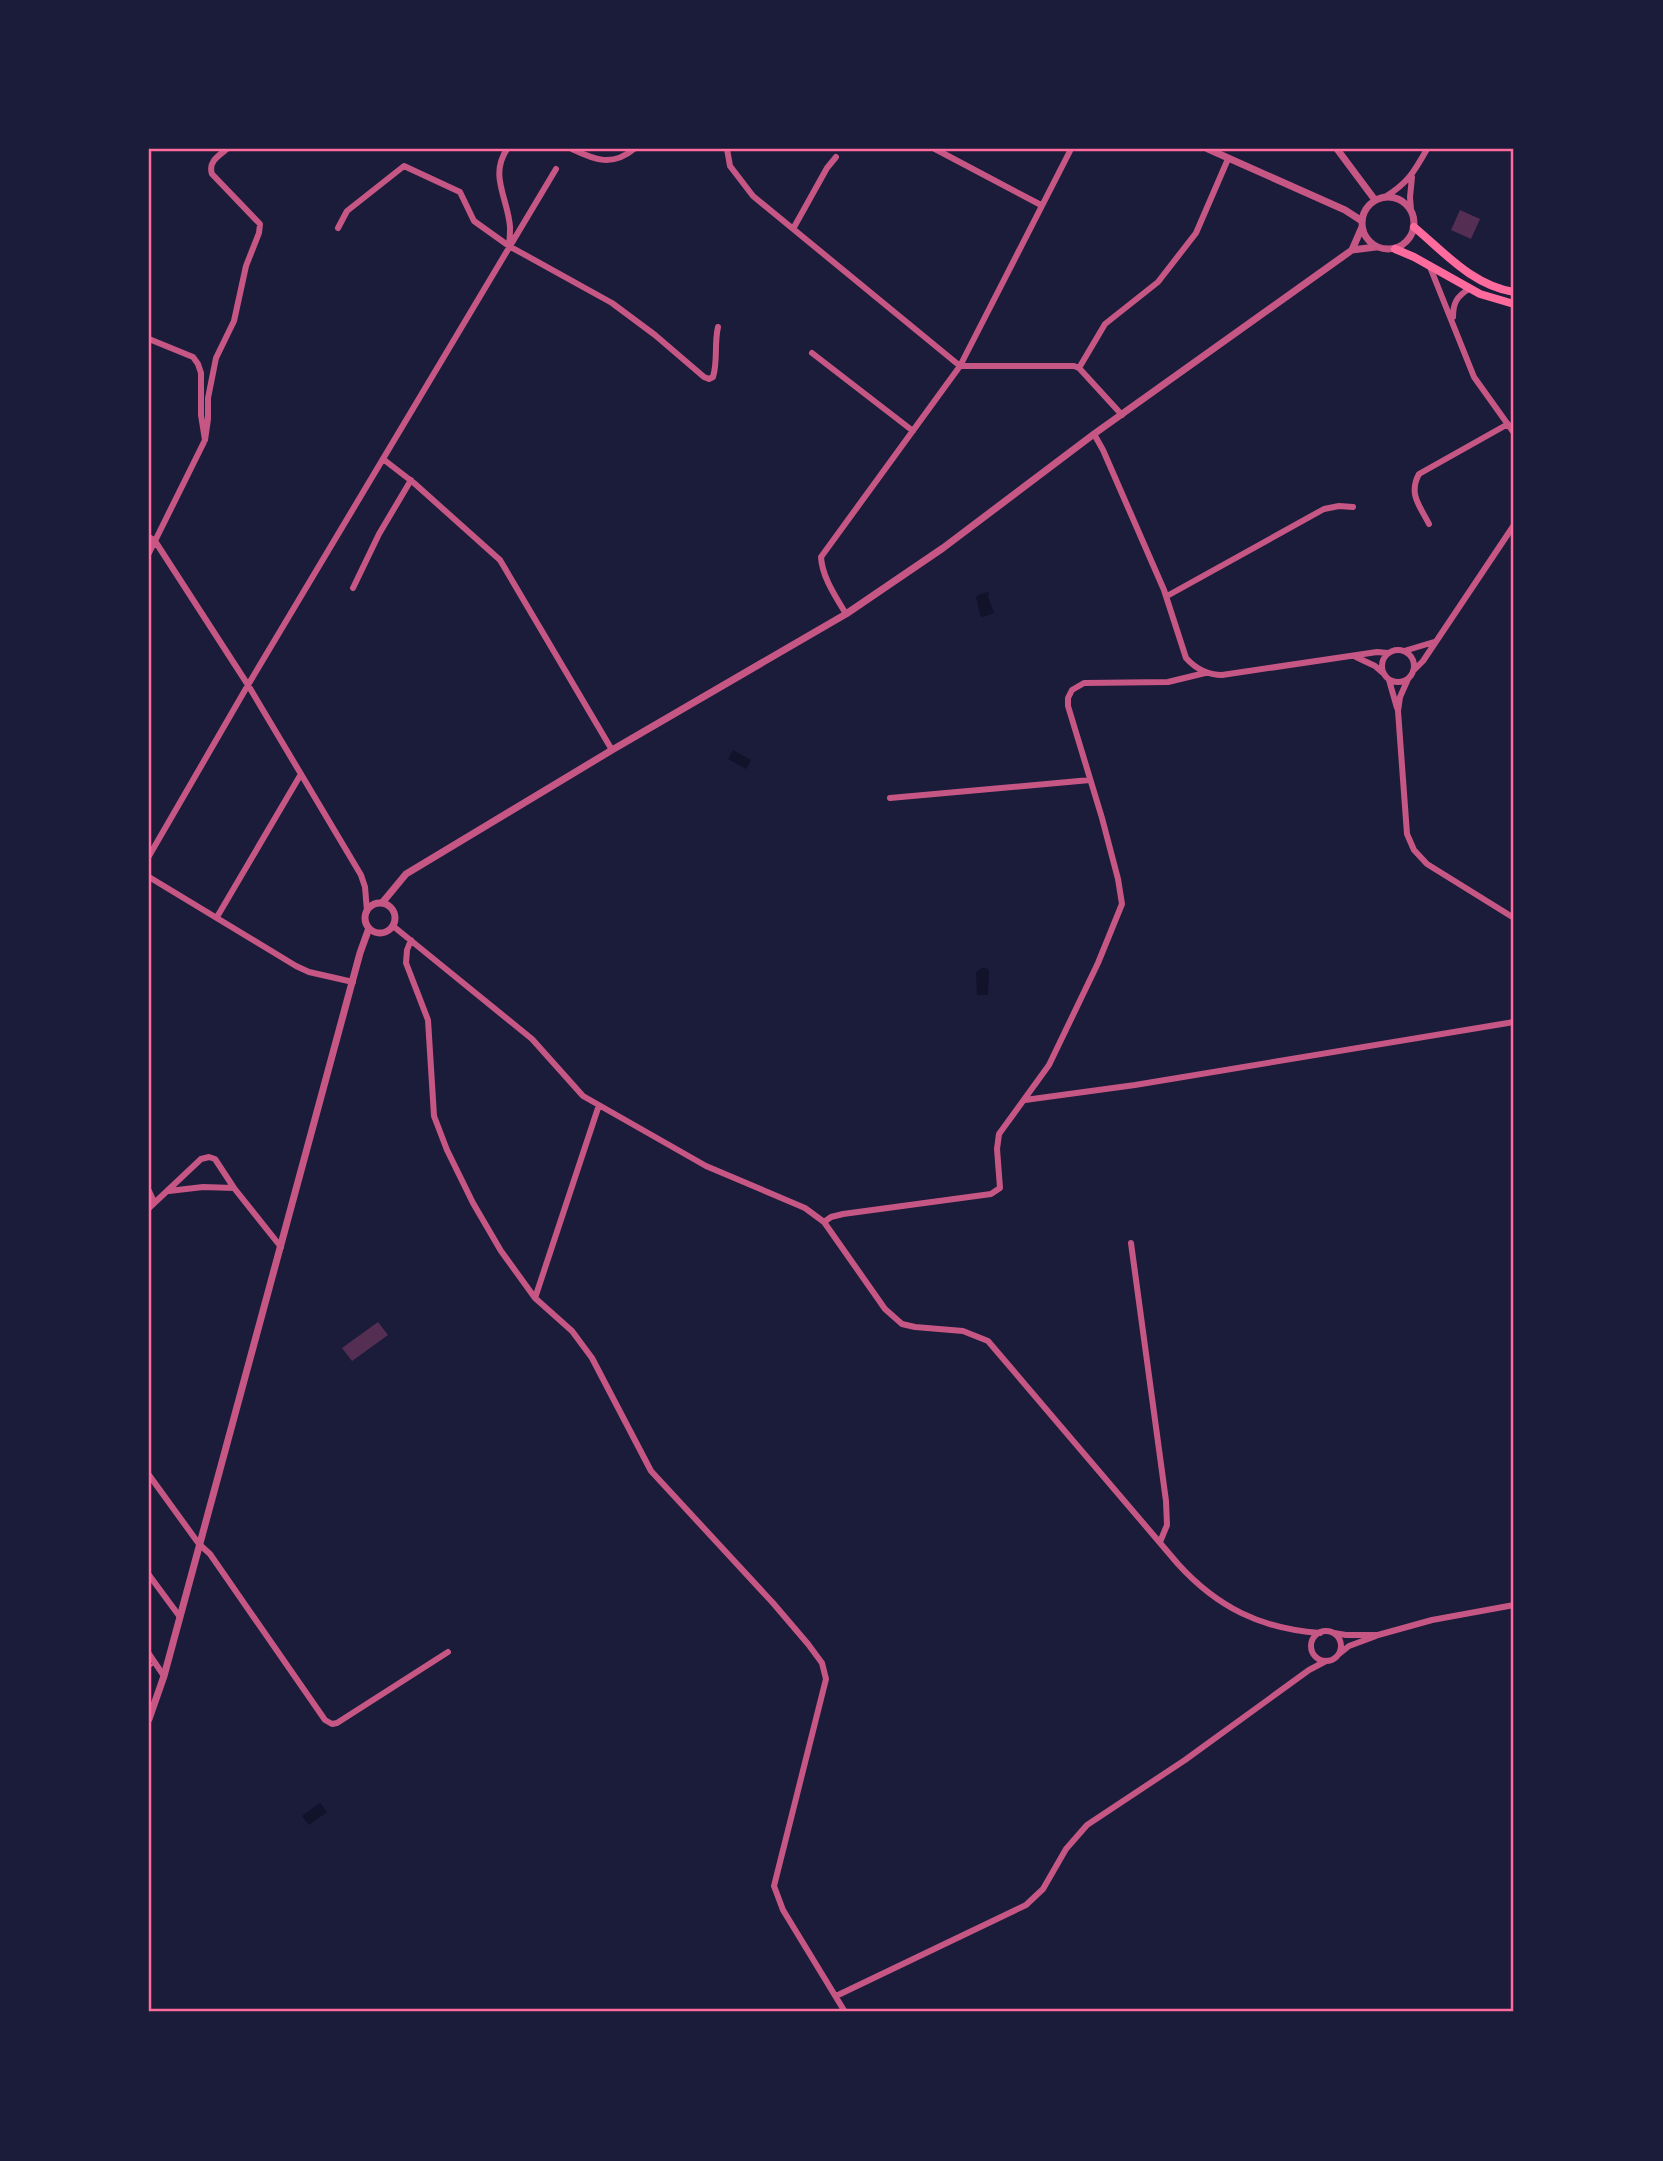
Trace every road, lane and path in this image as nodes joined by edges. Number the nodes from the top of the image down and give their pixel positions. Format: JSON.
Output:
{"nodes":[{"id":1,"x":227,"y":149,"type":"edge"},
{"id":2,"x":507,"y":149,"type":"edge"},
{"id":3,"x":572,"y":149,"type":"edge"},
{"id":4,"x":634,"y":149,"type":"edge"},
{"id":5,"x":727,"y":149,"type":"edge"},
{"id":6,"x":935,"y":149,"type":"edge"},
{"id":7,"x":1071,"y":149,"type":"edge"},
{"id":8,"x":1208,"y":149,"type":"edge"},
{"id":9,"x":1337,"y":149,"type":"edge"},
{"id":10,"x":1427,"y":149,"type":"edge"},
{"id":11,"x":836,"y":157,"type":"dead end"},
{"id":12,"x":1228,"y":159,"type":"junction"},
{"id":13,"x":556,"y":169,"type":"dead end"},
{"id":14,"x":1412,"y":176,"type":"junction"},
{"id":15,"x":1385,"y":197,"type":"junction"},
{"id":16,"x":1376,"y":200,"type":"junction"},
{"id":17,"x":1041,"y":205,"type":"junction"},
{"id":18,"x":1411,"y":210,"type":"junction"},
{"id":19,"x":1362,"y":224,"type":"junction"},
{"id":20,"x":1414,"y":227,"type":"junction"},
{"id":21,"x":338,"y":228,"type":"dead end"},
{"id":22,"x":793,"y":229,"type":"junction"},
{"id":23,"x":509,"y":246,"type":"junction"},
{"id":24,"x":1376,"y":247,"type":"junction"},
{"id":25,"x":1395,"y":249,"type":"junction"},
{"id":26,"x":1352,"y":250,"type":"junction"},
{"id":27,"x":1429,"y":265,"type":"junction"},
{"id":28,"x":1469,"y":289,"type":"junction"},
{"id":29,"x":1514,"y":292,"type":"edge"},
{"id":30,"x":1514,"y":304,"type":"edge"},
{"id":31,"x":1452,"y":323,"type":"junction"},
{"id":32,"x":718,"y":327,"type":"dead end"},
{"id":33,"x":149,"y":340,"type":"edge"},
{"id":34,"x":813,"y":353,"type":"dead end"},
{"id":35,"x":960,"y":366,"type":"junction"},
{"id":36,"x":1079,"y":368,"type":"junction"},
{"id":37,"x":1122,"y":415,"type":"junction"},
{"id":38,"x":1508,"y":425,"type":"junction"},
{"id":39,"x":913,"y":431,"type":"junction"},
{"id":40,"x":1514,"y":433,"type":"edge"},
{"id":41,"x":1094,"y":434,"type":"junction"},
{"id":42,"x":205,"y":440,"type":"junction"},
{"id":43,"x":383,"y":459,"type":"junction"},
{"id":44,"x":411,"y":480,"type":"junction"},
{"id":45,"x":1353,"y":507,"type":"dead end"},
{"id":46,"x":1429,"y":524,"type":"dead end"},
{"id":47,"x":1514,"y":525,"type":"edge"},
{"id":48,"x":152,"y":539,"type":"edge"},
{"id":49,"x":149,"y":553,"type":"edge"},
{"id":50,"x":353,"y":588,"type":"dead end"},
{"id":51,"x":1167,"y":596,"type":"junction"},
{"id":52,"x":846,"y":614,"type":"junction"},
{"id":53,"x":1434,"y":642,"type":"junction"},
{"id":54,"x":1404,"y":651,"type":"junction"},
{"id":55,"x":1388,"y":653,"type":"junction"},
{"id":56,"x":1355,"y":657,"type":"junction"},
{"id":57,"x":1413,"y":671,"type":"junction"},
{"id":58,"x":1205,"y":673,"type":"junction"},
{"id":59,"x":1383,"y":673,"type":"junction"},
{"id":60,"x":1408,"y":679,"type":"junction"},
{"id":61,"x":1389,"y":680,"type":"junction"},
{"id":62,"x":248,"y":685,"type":"junction"},
{"id":63,"x":1398,"y":711,"type":"junction"},
{"id":64,"x":612,"y":750,"type":"junction"},
{"id":65,"x":301,"y":774,"type":"junction"},
{"id":66,"x":1090,"y":780,"type":"junction"},
{"id":67,"x":890,"y":798,"type":"dead end"},
{"id":68,"x":149,"y":856,"type":"edge"},
{"id":69,"x":149,"y":877,"type":"edge"},
{"id":70,"x":382,"y":903,"type":"junction"},
{"id":71,"x":367,"y":911,"type":"junction"},
{"id":72,"x":217,"y":918,"type":"junction"},
{"id":73,"x":1514,"y":918,"type":"edge"},
{"id":74,"x":393,"y":926,"type":"junction"},
{"id":75,"x":369,"y":928,"type":"junction"},
{"id":76,"x":411,"y":940,"type":"junction"},
{"id":77,"x":353,"y":982,"type":"junction"},
{"id":78,"x":1514,"y":1022,"type":"edge"},
{"id":79,"x":1025,"y":1100,"type":"junction"},
{"id":80,"x":599,"y":1105,"type":"junction"},
{"id":81,"x":234,"y":1188,"type":"junction"},
{"id":82,"x":149,"y":1191,"type":"edge"},
{"id":83,"x":164,"y":1192,"type":"junction"},
{"id":84,"x":151,"y":1205,"type":"edge"},
{"id":85,"x":824,"y":1222,"type":"junction"},
{"id":86,"x":1131,"y":1243,"type":"dead end"},
{"id":87,"x":281,"y":1247,"type":"junction"},
{"id":88,"x":535,"y":1298,"type":"junction"},
{"id":89,"x":149,"y":1475,"type":"edge"},
{"id":90,"x":1160,"y":1542,"type":"junction"},
{"id":91,"x":199,"y":1544,"type":"junction"},
{"id":92,"x":149,"y":1575,"type":"edge"},
{"id":93,"x":1514,"y":1605,"type":"edge"},
{"id":94,"x":180,"y":1617,"type":"junction"},
{"id":95,"x":1299,"y":1632,"type":"junction"},
{"id":96,"x":1320,"y":1633,"type":"junction"},
{"id":97,"x":1334,"y":1633,"type":"junction"},
{"id":98,"x":1378,"y":1635,"type":"junction"},
{"id":99,"x":1312,"y":1645,"type":"junction"},
{"id":100,"x":448,"y":1652,"type":"dead end"},
{"id":101,"x":149,"y":1654,"type":"edge"},
{"id":102,"x":1314,"y":1654,"type":"junction"},
{"id":103,"x":1338,"y":1654,"type":"junction"},
{"id":104,"x":1326,"y":1661,"type":"junction"},
{"id":105,"x":152,"y":1665,"type":"edge"},
{"id":106,"x":1309,"y":1670,"type":"junction"},
{"id":107,"x":164,"y":1675,"type":"junction"},
{"id":108,"x":149,"y":1719,"type":"edge"},
{"id":109,"x":836,"y":1996,"type":"junction"},
{"id":110,"x":845,"y":2012,"type":"edge"}],
"edges":[{"from":1,"to":42,"type":"street"},
{"from":2,"to":23,"type":"street"},
{"from":3,"to":4,"type":"street"},
{"from":5,"to":22,"type":"street"},
{"from":6,"to":17,"type":"street"},
{"from":7,"to":17,"type":"street"},
{"from":8,"to":12,"type":"street"},
{"from":9,"to":16,"type":"street"},
{"from":10,"to":14,"type":"street"},
{"from":11,"to":22,"type":"street"},
{"from":12,"to":19,"type":"street"},
{"from":12,"to":36,"type":"street"},
{"from":13,"to":23,"type":"street"},
{"from":14,"to":15,"type":"street"},
{"from":14,"to":18,"type":"street"},
{"from":15,"to":16,"type":"street"},
{"from":15,"to":18,"type":"street"},
{"from":16,"to":19,"type":"street"},
{"from":17,"to":35,"type":"street"},
{"from":18,"to":20,"type":"street"},
{"from":19,"to":24,"type":"street"},
{"from":19,"to":26,"type":"street"},
{"from":20,"to":25,"type":"street"},
{"from":20,"to":29,"type":"main road"},
{"from":21,"to":23,"type":"street"},
{"from":22,"to":35,"type":"street"},
{"from":23,"to":32,"type":"street"},
{"from":23,"to":43,"type":"street"},
{"from":24,"to":25,"type":"street"},
{"from":24,"to":26,"type":"street"},
{"from":25,"to":27,"type":"main road"},
{"from":26,"to":37,"type":"street"},
{"from":27,"to":28,"type":"main road"},
{"from":27,"to":31,"type":"street"},
{"from":28,"to":30,"type":"main road"},
{"from":28,"to":31,"type":"street"},
{"from":31,"to":38,"type":"street"},
{"from":33,"to":42,"type":"street"},
{"from":34,"to":39,"type":"street"},
{"from":35,"to":36,"type":"street"},
{"from":35,"to":39,"type":"street"},
{"from":36,"to":37,"type":"street"},
{"from":37,"to":41,"type":"street"},
{"from":38,"to":40,"type":"street"},
{"from":38,"to":46,"type":"street"},
{"from":39,"to":52,"type":"street"},
{"from":41,"to":51,"type":"street"},
{"from":41,"to":52,"type":"street"},
{"from":42,"to":48,"type":"street"},
{"from":43,"to":44,"type":"street"},
{"from":43,"to":62,"type":"street"},
{"from":44,"to":50,"type":"street"},
{"from":44,"to":64,"type":"street"},
{"from":45,"to":51,"type":"street"},
{"from":47,"to":53,"type":"street"},
{"from":48,"to":49,"type":"street"},
{"from":48,"to":62,"type":"street"},
{"from":51,"to":58,"type":"street"},
{"from":52,"to":64,"type":"street"},
{"from":53,"to":54,"type":"street"},
{"from":53,"to":57,"type":"street"},
{"from":54,"to":55,"type":"street"},
{"from":54,"to":57,"type":"street"},
{"from":55,"to":56,"type":"street"},
{"from":55,"to":59,"type":"street"},
{"from":56,"to":58,"type":"street"},
{"from":56,"to":59,"type":"street"},
{"from":57,"to":60,"type":"street"},
{"from":58,"to":66,"type":"street"},
{"from":59,"to":61,"type":"street"},
{"from":60,"to":61,"type":"street"},
{"from":60,"to":63,"type":"street"},
{"from":61,"to":63,"type":"street"},
{"from":62,"to":65,"type":"street"},
{"from":62,"to":68,"type":"street"},
{"from":63,"to":73,"type":"street"},
{"from":64,"to":70,"type":"street"},
{"from":65,"to":71,"type":"street"},
{"from":65,"to":72,"type":"street"},
{"from":66,"to":67,"type":"street"},
{"from":66,"to":79,"type":"street"},
{"from":69,"to":72,"type":"street"},
{"from":70,"to":71,"type":"street"},
{"from":70,"to":74,"type":"street"},
{"from":71,"to":75,"type":"street"},
{"from":72,"to":77,"type":"street"},
{"from":74,"to":75,"type":"street"},
{"from":74,"to":76,"type":"street"},
{"from":75,"to":77,"type":"street"},
{"from":76,"to":80,"type":"street"},
{"from":76,"to":88,"type":"street"},
{"from":77,"to":87,"type":"street"},
{"from":78,"to":79,"type":"street"},
{"from":79,"to":85,"type":"street"},
{"from":80,"to":85,"type":"street"},
{"from":80,"to":88,"type":"street"},
{"from":81,"to":83,"type":"street"},
{"from":81,"to":83,"type":"street"},
{"from":81,"to":87,"type":"street"},
{"from":82,"to":84,"type":"street"},
{"from":83,"to":84,"type":"street"},
{"from":85,"to":90,"type":"street"},
{"from":86,"to":90,"type":"street"},
{"from":87,"to":91,"type":"street"},
{"from":88,"to":109,"type":"street"},
{"from":89,"to":91,"type":"street"},
{"from":90,"to":95,"type":"street"},
{"from":91,"to":94,"type":"street"},
{"from":91,"to":100,"type":"street"},
{"from":92,"to":94,"type":"street"},
{"from":93,"to":98,"type":"street"},
{"from":94,"to":107,"type":"street"},
{"from":95,"to":96,"type":"street"},
{"from":95,"to":99,"type":"street"},
{"from":96,"to":97,"type":"street"},
{"from":96,"to":99,"type":"street"},
{"from":97,"to":98,"type":"street"},
{"from":97,"to":103,"type":"street"},
{"from":98,"to":103,"type":"street"},
{"from":99,"to":102,"type":"street"},
{"from":101,"to":105,"type":"street"},
{"from":102,"to":104,"type":"street"},
{"from":102,"to":106,"type":"street"},
{"from":103,"to":104,"type":"street"},
{"from":104,"to":106,"type":"street"},
{"from":105,"to":107,"type":"street"},
{"from":106,"to":109,"type":"street"},
{"from":107,"to":108,"type":"street"},
{"from":109,"to":110,"type":"street"}]}
